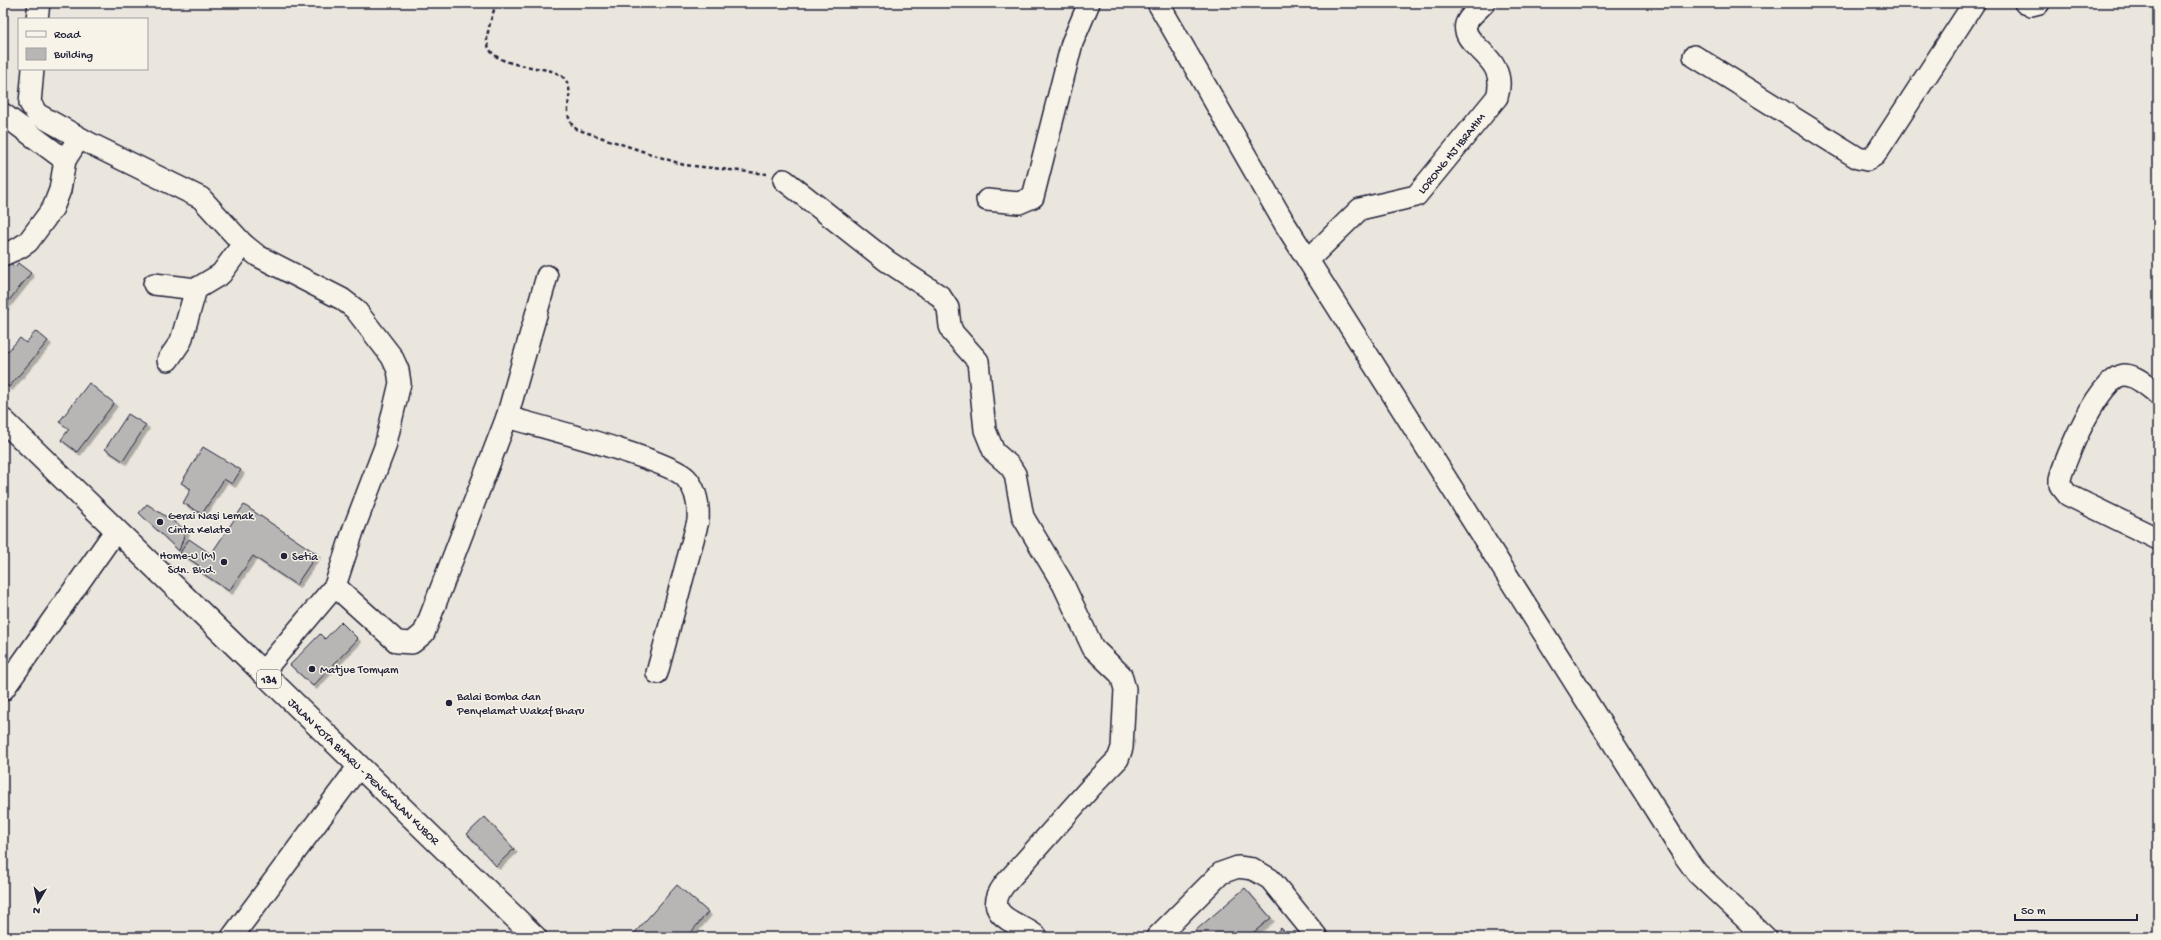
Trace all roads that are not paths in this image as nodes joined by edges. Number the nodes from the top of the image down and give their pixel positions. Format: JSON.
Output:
{"nodes":[{"id":1,"x":39,"y":3,"type":"edge"},
{"id":2,"x":1089,"y":3,"type":"edge"},
{"id":3,"x":1158,"y":3,"type":"edge"},
{"id":4,"x":1484,"y":3,"type":"edge"},
{"id":5,"x":1974,"y":3,"type":"edge"},
{"id":6,"x":2025,"y":3,"type":"edge"},
{"id":7,"x":2039,"y":3,"type":"edge"},
{"id":8,"x":37,"y":18,"type":"edge"},
{"id":9,"x":1694,"y":56,"type":"dead end"},
{"id":10,"x":33,"y":70,"type":"edge"},
{"id":11,"x":3,"y":114,"type":"edge"},
{"id":12,"x":79,"y":138,"type":"junction"},
{"id":13,"x":65,"y":160,"type":"junction"},
{"id":14,"x":784,"y":180,"type":"road end"},
{"id":15,"x":988,"y":200,"type":"dead end"},
{"id":16,"x":243,"y":244,"type":"junction"},
{"id":17,"x":3,"y":255,"type":"edge"},
{"id":18,"x":1308,"y":260,"type":"junction"},
{"id":19,"x":547,"y":276,"type":"dead end"},
{"id":20,"x":154,"y":284,"type":"dead end"},
{"id":21,"x":196,"y":289,"type":"junction"},
{"id":22,"x":168,"y":360,"type":"dead end"},
{"id":23,"x":2158,"y":394,"type":"edge"},
{"id":24,"x":507,"y":417,"type":"junction"},
{"id":25,"x":3,"y":420,"type":"edge"},
{"id":26,"x":116,"y":530,"type":"junction"},
{"id":27,"x":2158,"y":539,"type":"edge"},
{"id":28,"x":335,"y":586,"type":"junction"},
{"id":29,"x":262,"y":673,"type":"junction"},
{"id":30,"x":657,"y":673,"type":"dead end"},
{"id":31,"x":3,"y":690,"type":"edge"},
{"id":32,"x":359,"y":766,"type":"junction"},
{"id":33,"x":232,"y":937,"type":"edge"},
{"id":34,"x":535,"y":937,"type":"edge"},
{"id":35,"x":1036,"y":937,"type":"edge"},
{"id":36,"x":1157,"y":937,"type":"edge"},
{"id":37,"x":1317,"y":937,"type":"edge"},
{"id":38,"x":1765,"y":937,"type":"edge"}],
"edges":[{"from":1,"to":8,"type":"street"},
{"from":2,"to":15,"type":"street"},
{"from":3,"to":18,"type":"street"},
{"from":4,"to":18,"type":"street","name":"LORONG HJ IBRAHIM"},
{"from":5,"to":9,"type":"street"},
{"from":6,"to":7,"type":"street"},
{"from":10,"to":12,"type":"street"},
{"from":11,"to":13,"type":"street"},
{"from":12,"to":13,"type":"street"},
{"from":12,"to":16,"type":"street"},
{"from":13,"to":17,"type":"street"},
{"from":14,"to":35,"type":"street"},
{"from":16,"to":21,"type":"street"},
{"from":16,"to":28,"type":"street"},
{"from":18,"to":38,"type":"street"},
{"from":19,"to":24,"type":"street"},
{"from":20,"to":21,"type":"street"},
{"from":21,"to":22,"type":"street"},
{"from":23,"to":27,"type":"street"},
{"from":24,"to":28,"type":"street"},
{"from":24,"to":30,"type":"street"},
{"from":25,"to":26,"type":"main road","name":"JALAN KOTA BHARU - PENGKALAN KUBOR","number":"134"},
{"from":26,"to":29,"type":"main road","name":"JALAN KOTA BHARU - PENGKALAN KUBOR","number":"134"},
{"from":26,"to":31,"type":"street"},
{"from":28,"to":29,"type":"street"},
{"from":29,"to":32,"type":"main road","name":"JALAN KOTA BHARU - PENGKALAN KUBOR","number":"134"},
{"from":32,"to":33,"type":"street"},
{"from":32,"to":34,"type":"main road","name":"JALAN KOTA BHARU - PENGKALAN KUBOR","number":"134"},
{"from":36,"to":37,"type":"street"}]}
